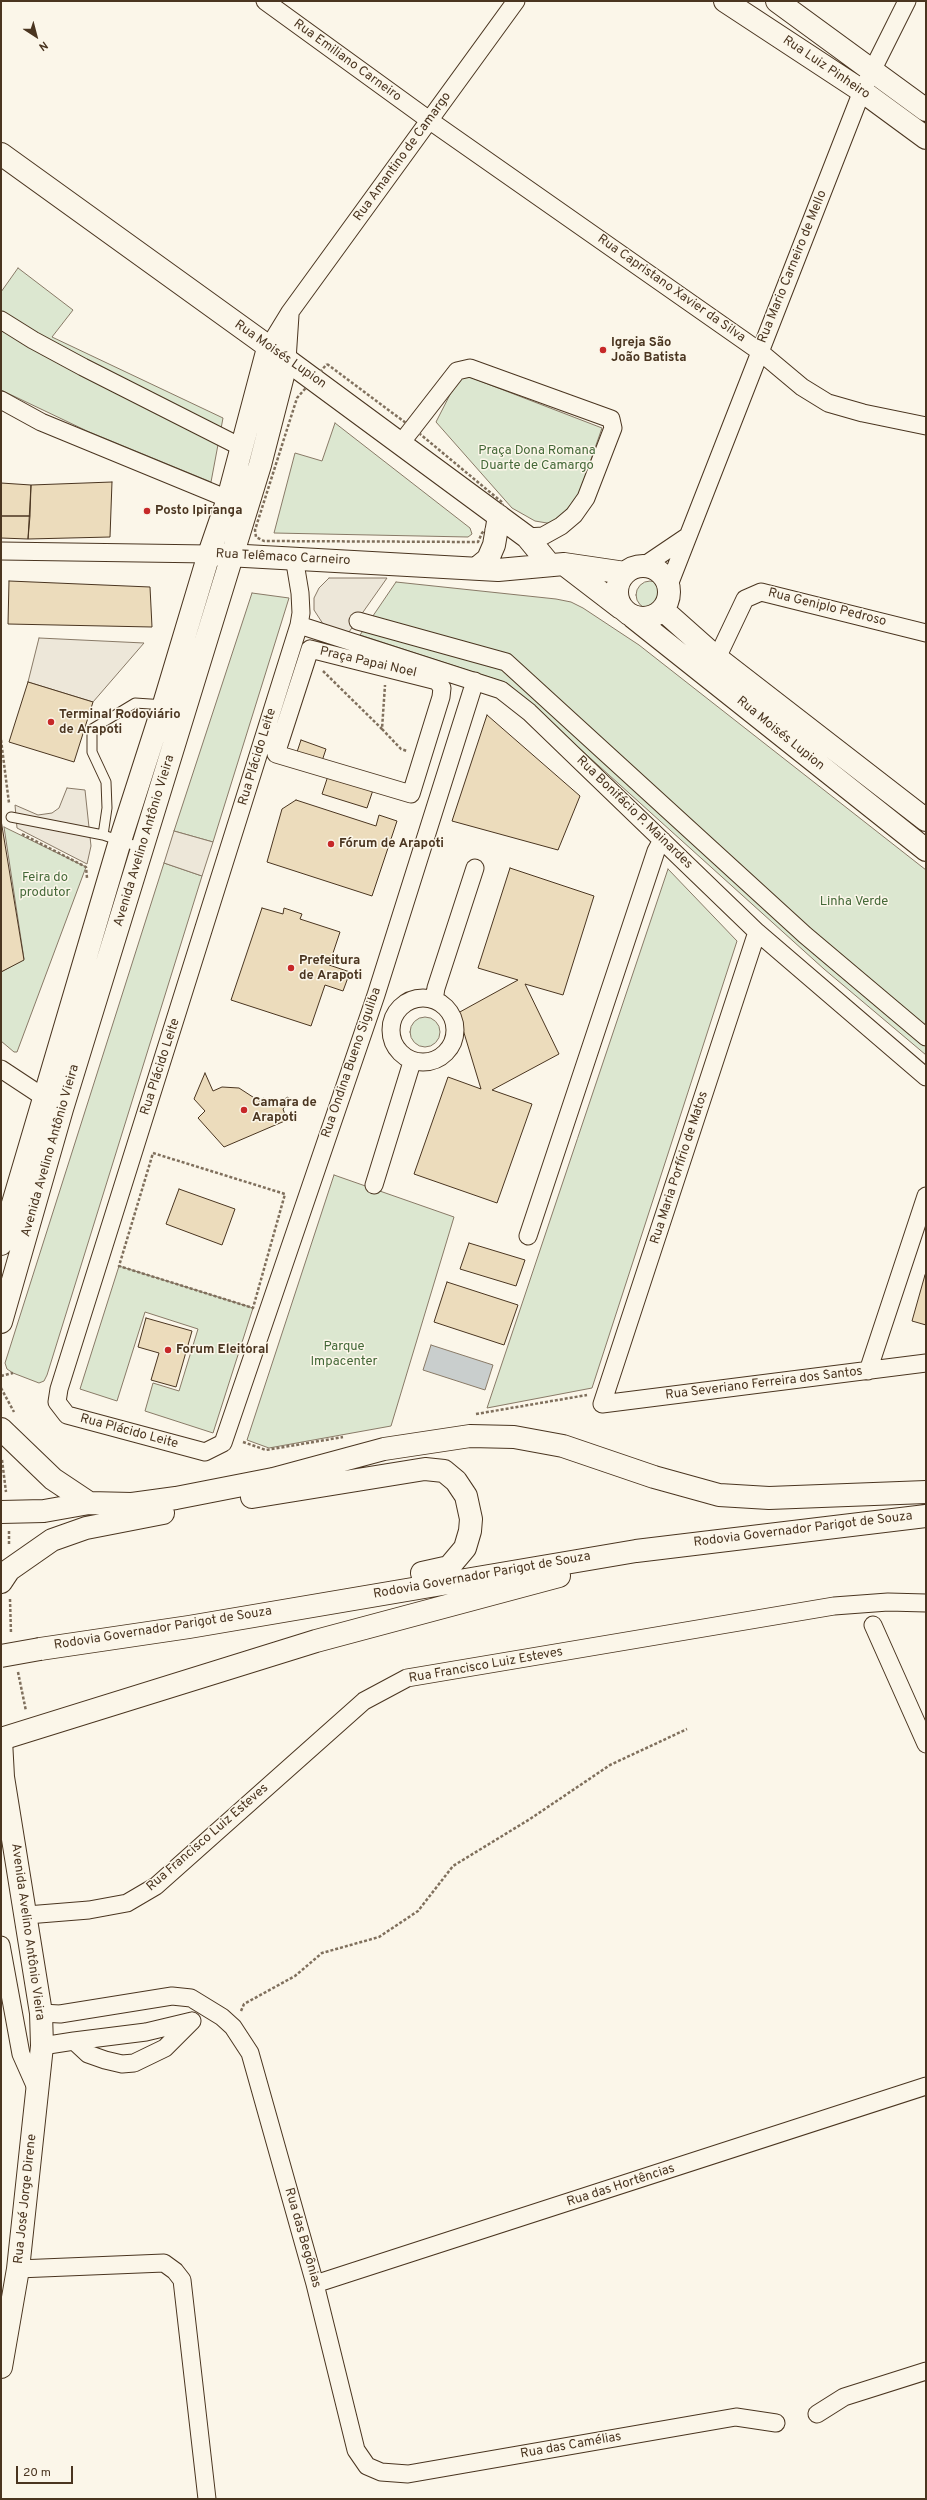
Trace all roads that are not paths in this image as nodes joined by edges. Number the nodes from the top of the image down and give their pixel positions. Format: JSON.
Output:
{"nodes":[{"id":1,"x":265,"y":1,"type":"edge"},
{"id":2,"x":516,"y":1,"type":"edge"},
{"id":3,"x":725,"y":1,"type":"edge"},
{"id":4,"x":777,"y":1,"type":"edge"},
{"id":5,"x":907,"y":1,"type":"edge"},
{"id":6,"x":871,"y":70,"type":"junction"},
{"id":7,"x":862,"y":91,"type":"junction"},
{"id":8,"x":926,"y":110,"type":"edge"},
{"id":9,"x":429,"y":120,"type":"junction"},
{"id":10,"x":925,"y":136,"type":"edge"},
{"id":11,"x":1,"y":154,"type":"edge"},
{"id":12,"x":290,"y":312,"type":"junction"},
{"id":13,"x":1,"y":320,"type":"edge"},
{"id":14,"x":268,"y":348,"type":"junction"},
{"id":15,"x":759,"y":350,"type":"junction"},
{"id":16,"x":287,"y":360,"type":"junction"},
{"id":17,"x":1,"y":400,"type":"edge"},
{"id":18,"x":926,"y":426,"type":"edge"},
{"id":19,"x":407,"y":436,"type":"junction"},
{"id":20,"x":247,"y":457,"type":"junction"},
{"id":21,"x":228,"y":499,"type":"junction"},
{"id":22,"x":499,"y":516,"type":"junction"},
{"id":23,"x":688,"y":536,"type":"junction"},
{"id":24,"x":527,"y":537,"type":"junction"},
{"id":25,"x":1,"y":551,"type":"edge"},
{"id":26,"x":208,"y":554,"type":"junction"},
{"id":27,"x":232,"y":555,"type":"junction"},
{"id":28,"x":294,"y":557,"type":"junction"},
{"id":29,"x":557,"y":565,"type":"junction"},
{"id":30,"x":645,"y":566,"type":"junction"},
{"id":31,"x":477,"y":568,"type":"junction"},
{"id":32,"x":625,"y":574,"type":"junction"},
{"id":33,"x":669,"y":586,"type":"junction"},
{"id":34,"x":662,"y":610,"type":"junction"},
{"id":35,"x":627,"y":613,"type":"junction"},
{"id":36,"x":358,"y":621,"type":"dead end"},
{"id":37,"x":299,"y":625,"type":"junction"},
{"id":38,"x":926,"y":632,"type":"edge"},
{"id":39,"x":716,"y":658,"type":"junction"},
{"id":40,"x":475,"y":681,"type":"junction"},
{"id":41,"x":174,"y":707,"type":"junction"},
{"id":42,"x":422,"y":755,"type":"joint"},
{"id":43,"x":11,"y":817,"type":"dead end"},
{"id":44,"x":926,"y":820,"type":"edge"},
{"id":45,"x":112,"y":838,"type":"junction"},
{"id":46,"x":662,"y":840,"type":"junction"},
{"id":47,"x":142,"y":848,"type":"junction"},
{"id":48,"x":926,"y":850,"type":"edge"},
{"id":49,"x":474,"y":868,"type":"dead end"},
{"id":50,"x":757,"y":932,"type":"junction"},
{"id":51,"x":376,"y":995,"type":"junction"},
{"id":52,"x":434,"y":1000,"type":"junction"},
{"id":53,"x":400,"y":1007,"type":"junction"},
{"id":54,"x":362,"y":1034,"type":"junction"},
{"id":55,"x":391,"y":1037,"type":"junction"},
{"id":56,"x":926,"y":1037,"type":"edge"},
{"id":57,"x":412,"y":1062,"type":"junction"},
{"id":58,"x":1,"y":1069,"type":"edge"},
{"id":59,"x":926,"y":1077,"type":"edge"},
{"id":60,"x":43,"y":1095,"type":"junction"},
{"id":61,"x":62,"y":1109,"type":"junction"},
{"id":62,"x":374,"y":1185,"type":"dead end"},
{"id":63,"x":926,"y":1196,"type":"edge"},
{"id":64,"x":528,"y":1236,"type":"dead end"},
{"id":65,"x":1,"y":1244,"type":"edge"},
{"id":66,"x":1,"y":1322,"type":"edge"},
{"id":67,"x":926,"y":1363,"type":"edge"},
{"id":68,"x":868,"y":1371,"type":"junction"},
{"id":69,"x":602,"y":1404,"type":"joint"},
{"id":70,"x":1,"y":1429,"type":"edge"},
{"id":71,"x":223,"y":1443,"type":"joint"},
{"id":72,"x":926,"y":1492,"type":"edge"},
{"id":73,"x":89,"y":1503,"type":"junction"},
{"id":74,"x":1,"y":1512,"type":"edge"},
{"id":75,"x":926,"y":1516,"type":"edge"},
{"id":76,"x":636,"y":1550,"type":"junction"},
{"id":77,"x":1,"y":1582,"type":"edge"},
{"id":78,"x":926,"y":1603,"type":"edge"},
{"id":79,"x":873,"y":1625,"type":"dead end"},
{"id":80,"x":189,"y":1627,"type":"junction"},
{"id":81,"x":1,"y":1656,"type":"edge"},
{"id":82,"x":1,"y":1740,"type":"edge"},
{"id":83,"x":926,"y":1744,"type":"edge"},
{"id":84,"x":27,"y":1915,"type":"junction"},
{"id":85,"x":1,"y":1945,"type":"edge"},
{"id":86,"x":192,"y":2021,"type":"junction"},
{"id":87,"x":227,"y":2022,"type":"junction"},
{"id":88,"x":41,"y":2030,"type":"junction"},
{"id":89,"x":74,"y":2041,"type":"junction"},
{"id":90,"x":926,"y":2086,"type":"edge"},
{"id":91,"x":37,"y":2090,"type":"junction"},
{"id":92,"x":18,"y":2269,"type":"junction"},
{"id":93,"x":315,"y":2284,"type":"junction"},
{"id":94,"x":1,"y":2367,"type":"edge"},
{"id":95,"x":926,"y":2371,"type":"edge"},
{"id":96,"x":817,"y":2414,"type":"dead end"},
{"id":97,"x":776,"y":2423,"type":"dead end"},
{"id":98,"x":367,"y":2466,"type":"joint"},
{"id":99,"x":207,"y":2499,"type":"edge"}],
"edges":[{"from":1,"to":9,"type":"street","name":"Rua Emiliano Carneiro"},
{"from":2,"to":9,"type":"street","name":"Rua Amantino de Camargo"},
{"from":3,"to":7,"type":"main road","name":"Rua Luiz Pinheiro"},
{"from":4,"to":6,"type":"main road","name":"Rua Luiz Pinheiro"},
{"from":5,"to":6,"type":"street","name":"Rua Mario Carneiro de Mello"},
{"from":6,"to":7,"type":"street","name":"Rua Mario Carneiro de Mello"},
{"from":6,"to":8,"type":"main road","name":"Rua Luiz Pinheiro"},
{"from":7,"to":10,"type":"main road","name":"Rua Luiz Pinheiro"},
{"from":7,"to":15,"type":"street","name":"Rua Mario Carneiro de Mello"},
{"from":9,"to":12,"type":"street","name":"Rua Amantino de Camargo"},
{"from":9,"to":15,"type":"street","name":"Rua Capristano Xavier da Silva"},
{"from":11,"to":14,"type":"main road","name":"Rua Moisés Lupion"},
{"from":12,"to":14,"type":"street","name":"Rua Amantino de Camargo"},
{"from":12,"to":16,"type":"street"},
{"from":13,"to":20,"type":"street"},
{"from":14,"to":16,"type":"main road","name":"Rua Moisés Lupion"},
{"from":14,"to":20,"type":"main road","name":"Avenida Avelino Antônio Vieira"},
{"from":15,"to":18,"type":"street","name":"Rua Capristano Xavier da Silva"},
{"from":15,"to":23,"type":"street","name":"Rua Mario Carneiro de Mello"},
{"from":16,"to":19,"type":"main road","name":"Rua Moisés Lupion"},
{"from":16,"to":20,"type":"main road","name":"Avenida Avelino Antônio Vieira"},
{"from":17,"to":21,"type":"street"},
{"from":19,"to":22,"type":"main road","name":"Rua Moisés Lupion"},
{"from":19,"to":24,"type":"street"},
{"from":20,"to":21,"type":"main road","name":"Avenida Avelino Antônio Vieira"},
{"from":20,"to":27,"type":"main road","name":"Avenida Avelino Antônio Vieira"},
{"from":21,"to":26,"type":"main road","name":"Avenida Avelino Antônio Vieira"},
{"from":22,"to":24,"type":"main road","name":"Rua Moisés Lupion"},
{"from":22,"to":31,"type":"main road"},
{"from":23,"to":30,"type":"street"},
{"from":23,"to":33,"type":"street","name":"Rua Mario Carneiro de Mello"},
{"from":24,"to":29,"type":"main road","name":"Rua Moisés Lupion"},
{"from":25,"to":26,"type":"street","name":"Rua Telêmaco Carneiro"},
{"from":26,"to":27,"type":"main road","name":"Rua Telêmaco Carneiro"},
{"from":26,"to":41,"type":"main road","name":"Avenida Avelino Antônio Vieira"},
{"from":27,"to":28,"type":"main road","name":"Rua Telêmaco Carneiro"},
{"from":27,"to":41,"type":"main road","name":"Avenida Avelino Antônio Vieira"},
{"from":28,"to":31,"type":"main road","name":"Rua Telêmaco Carneiro"},
{"from":28,"to":37,"type":"street","name":"Rua Plácido Leite"},
{"from":29,"to":31,"type":"main road","name":"Rua Telêmaco Carneiro"},
{"from":29,"to":32,"type":"main road"},
{"from":29,"to":35,"type":"main road","name":"Rua Moisés Lupion"},
{"from":30,"to":32,"type":"main road"},
{"from":30,"to":33,"type":"main road"},
{"from":32,"to":35,"type":"main road"},
{"from":33,"to":34,"type":"main road"},
{"from":34,"to":35,"type":"main road"},
{"from":34,"to":39,"type":"main road","name":"Rua Moisés Lupion"},
{"from":35,"to":48,"type":"main road","name":"Rua Moisés Lupion"},
{"from":36,"to":56,"type":"street"},
{"from":37,"to":40,"type":"street","name":"Rua Bonifácio P. Mainardes"},
{"from":37,"to":71,"type":"street","name":"Rua Plácido Leite"},
{"from":38,"to":39,"type":"street","name":"Rua Geniplo Pedroso"},
{"from":39,"to":44,"type":"main road","name":"Rua Moisés Lupion"},
{"from":40,"to":46,"type":"street","name":"Rua Bonifácio P. Mainardes"},
{"from":40,"to":51,"type":"street","name":"Rua Ondina Bueno Siguliba"},
{"from":41,"to":45,"type":"main road","name":"Avenida Avelino Antônio Vieira"},
{"from":41,"to":45,"type":"lane"},
{"from":41,"to":47,"type":"main road","name":"Avenida Avelino Antônio Vieira"},
{"from":42,"to":42,"type":"street","name":"Praça Papai Noel"},
{"from":43,"to":45,"type":"lane"},
{"from":45,"to":47,"type":"lane"},
{"from":45,"to":60,"type":"main road","name":"Avenida Avelino Antônio Vieira"},
{"from":46,"to":50,"type":"street","name":"Rua Bonifácio P. Mainardes"},
{"from":46,"to":64,"type":"street"},
{"from":47,"to":61,"type":"main road","name":"Avenida Avelino Antônio Vieira"},
{"from":49,"to":52,"type":"street"},
{"from":50,"to":59,"type":"street","name":"Rua Bonifácio P. Mainardes"},
{"from":50,"to":69,"type":"street","name":"Rua Maria Porfírio de Matos"},
{"from":51,"to":53,"type":"street"},
{"from":51,"to":54,"type":"street","name":"Rua Ondina Bueno Siguliba"},
{"from":52,"to":53,"type":"street"},
{"from":52,"to":57,"type":"street"},
{"from":53,"to":55,"type":"street"},
{"from":54,"to":55,"type":"street"},
{"from":54,"to":71,"type":"street","name":"Rua Ondina Bueno Siguliba"},
{"from":55,"to":57,"type":"street"},
{"from":57,"to":62,"type":"street"},
{"from":58,"to":60,"type":"street"},
{"from":60,"to":61,"type":"street"},
{"from":60,"to":65,"type":"main road","name":"Avenida Avelino Antônio Vieira"},
{"from":61,"to":66,"type":"main road","name":"Avenida Avelino Antônio Vieira"},
{"from":63,"to":68,"type":"street"},
{"from":67,"to":68,"type":"street","name":"Rua Severiano Ferreira dos Santos"},
{"from":68,"to":69,"type":"street","name":"Rua Severiano Ferreira dos Santos"},
{"from":70,"to":73,"type":"main road"},
{"from":72,"to":73,"type":"main road"},
{"from":73,"to":74,"type":"main road"},
{"from":75,"to":76,"type":"main road","name":"Rodovia Governador Parigot de Souza"},
{"from":76,"to":80,"type":"main road","name":"Rodovia Governador Parigot de Souza"},
{"from":76,"to":82,"type":"main road"},
{"from":77,"to":80,"type":"main road"},
{"from":78,"to":84,"type":"street","name":"Rua Francisco Luiz Esteves"},
{"from":79,"to":83,"type":"street"},
{"from":80,"to":81,"type":"main road","name":"Rodovia Governador Parigot de Souza","bridge":true},
{"from":82,"to":84,"type":"main road","name":"Avenida Avelino Antônio Vieira"},
{"from":84,"to":88,"type":"main road","name":"Avenida Avelino Antônio Vieira"},
{"from":85,"to":91,"type":"street"},
{"from":86,"to":87,"type":"street"},
{"from":86,"to":89,"type":"street"},
{"from":86,"to":89,"type":"street"},
{"from":87,"to":88,"type":"street","name":"Rua das Begônias"},
{"from":87,"to":93,"type":"street","name":"Rua das Begônias"},
{"from":88,"to":89,"type":"street"},
{"from":88,"to":91,"type":"main road","name":"Rua José Jorge Direne"},
{"from":90,"to":93,"type":"street","name":"Rua das Hortências"},
{"from":91,"to":92,"type":"main road","name":"Rua José Jorge Direne"},
{"from":92,"to":94,"type":"main road","name":"Rua José Jorge Direne"},
{"from":92,"to":99,"type":"street"},
{"from":93,"to":98,"type":"street","name":"Rua das Begônias"},
{"from":95,"to":96,"type":"street"},
{"from":97,"to":98,"type":"street","name":"Rua das Camélias"}]}
